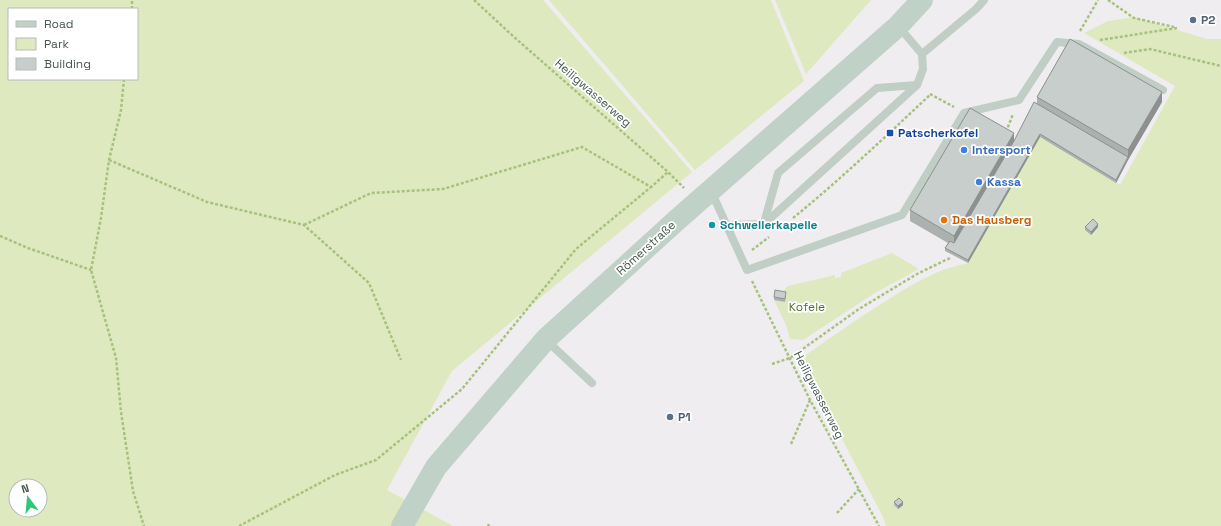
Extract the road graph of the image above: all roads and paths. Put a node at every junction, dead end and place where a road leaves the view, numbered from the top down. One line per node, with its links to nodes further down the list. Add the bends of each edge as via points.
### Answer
1 (474, 0): 18 (path, Heiligwasserweg)
2 (922, 0): 6 (main road, Römerstraße)
3 (984, 0): 8 (lane)
4 (1098, 0): 7 (path, via 1077,36)
5 (1108, 0): 7 (path, via 1134,18 1177,28)
6 (898, 26): 8 (lane); 20 (main road, Römerstraße)
7 (1079, 44): 9 (lane); 14 (lane, via 1057,42)
8 (922, 54): 12 (lane, via 923,69)
9 (1102, 56): 10 (path, via 1150,49); 13 (lane)
10 (1221, 66)
11 (124, 80): 17 (path, via 121,110)
12 (917, 85): 22 (lane); 22 (lane, via 877,88 778,173)
13 (1163, 90)
14 (1019, 100): 15 (lane); 16 (path)
15 (964, 113): 21 (path, via 931,94); 28 (lane, via 902,215)
16 (1004, 138)
17 (109, 160): 23 (path, via 207,202); 27 (path)
18 (668, 172): 19 (path); 20 (path, Heiligwasserweg)
19 (651, 187): 23 (path, via 582,147 443,189 371,193); 39 (path, via 576,249 462,389 376,460 335,475)
20 (705, 196): 24 (lane); 29 (main road, Römerstraße)
21 (814, 200)
22 (764, 224): 24 (lane)
23 (304, 225): 31 (path, via 369,283)
24 (727, 225): 28 (lane)
25 (0, 236): 27 (path)
26 (950, 258): 30 (path, via 917,274 859,309)
27 (91, 270): 38 (path, via 116,358 121,412 134,491)
28 (747, 270): 30 (path, Heiligwasserweg)
29 (546, 339): 33 (lane); 40 (main road, Römerstraße, via 436,467)
30 (790, 358): 32 (path); 34 (path, Heiligwasserweg)
31 (401, 360)
32 (772, 364)
33 (592, 383)
34 (810, 400): 35 (path); 36 (path, Heiligwasserweg)
35 (791, 444)
36 (859, 489): 37 (path); 41 (path, Heiligwasserweg)
37 (837, 513)
38 (144, 526)
39 (239, 526)
40 (402, 526)
41 (879, 526)

